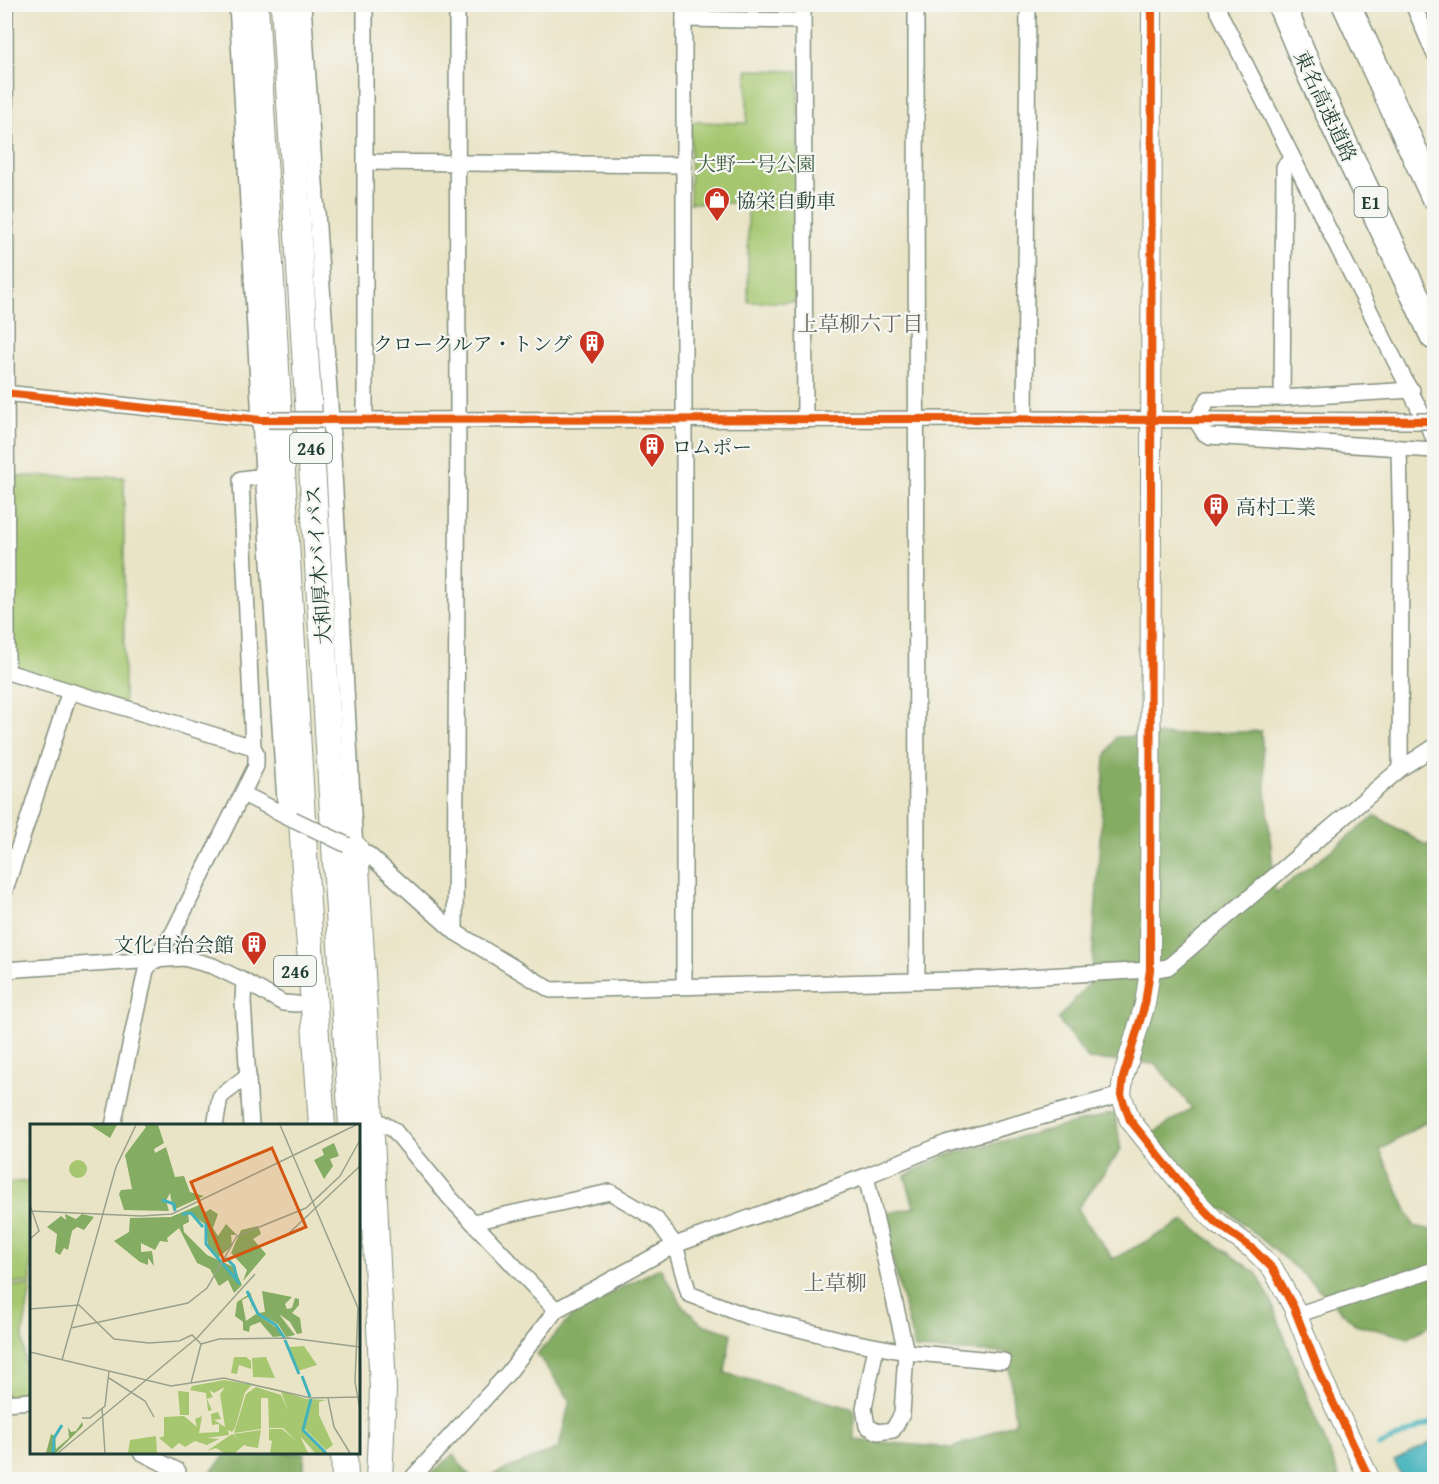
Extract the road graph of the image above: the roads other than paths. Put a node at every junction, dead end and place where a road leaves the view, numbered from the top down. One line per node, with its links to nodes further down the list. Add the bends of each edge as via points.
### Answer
1 (5, 4): 26 (street)
2 (237, 4): 33 (street)
3 (255, 4): 67 (highway, 大和厚木バイパス / 246)
4 (284, 4): 62 (highway, 大和厚木バイパス / 246)
5 (303, 4): 34 (street)
6 (365, 4): 20 (street)
7 (457, 4): 21 (street)
8 (804, 4): 17 (street)
9 (916, 4): 28 (street)
10 (1028, 4): 29 (street)
11 (1152, 4): 36 (street)
12 (1215, 4): 19 (street)
13 (1281, 4): 24 (highway, 東名高速道路 / E1)
14 (1346, 4): 23 (highway)
15 (1413, 4): 18 (street)
16 (684, 12): 17 (street); 22 (street)
17 (803, 21): 35 (street)
18 (1434, 53)
19 (1292, 158): 25 (street); 27 (street, via 1284,167)
20 (365, 162): 21 (street); 30 (street)
21 (458, 163): 22 (street); 31 (street)
22 (684, 165): 32 (street)
23 (1434, 195)
24 (1434, 336)
25 (1412, 390): 27 (street); 39 (street)
26 (5, 393): 33 (street); 43 (street)
27 (1282, 398): 37 (street, via 1208,399)
28 (915, 418): 29 (street); 35 (street); 56 (street)
29 (1024, 418): 36 (street)
30 (365, 419): 31 (street); 34 (street)
31 (458, 419): 32 (street); 52 (street)
32 (684, 419): 35 (street); 58 (street)
33 (265, 420): 34 (street, bridge); 42 (street)
34 (327, 420): 50 (street)
35 (805, 420)
36 (1151, 420): 37 (street); 55 (street)
37 (1196, 420): 38 (street, bridge); 40 (street, via 1209,436)
38 (1434, 421)
39 (1434, 438)
40 (1399, 448): 41 (street); 47 (street)
41 (1434, 450)
42 (264, 476): 45 (street, via 241,479); 49 (street)
43 (6, 671): 44 (street)
44 (70, 691): 45 (street); 51 (street)
45 (253, 747): 48 (street, via 256,766)
46 (1434, 747): 47 (street)
47 (1400, 769): 55 (street, via 1168,967)
48 (243, 794): 49 (street); 53 (street, via 173,933)
49 (290, 817): 50 (street, bridge); 59 (highway, 246)
50 (351, 847): 52 (street, via 369,855); 62 (highway, 246)
51 (4, 893)
52 (455, 932): 58 (street, via 551,990)
53 (154, 959): 54 (street); 57 (street, via 184,958); 63 (street, via 146,970)
54 (4, 970)
55 (1150, 970): 56 (street); 61 (street)
56 (917, 980): 58 (street)
57 (244, 981): 59 (street, via 283,1003); 60 (street)
58 (684, 985)
59 (297, 1004): 66 (highway, 246)
60 (248, 1075): 64 (street, via 220,1097); 65 (street)
61 (1121, 1095): 68 (street, via 946,1143); 74 (street, via 1130,1120 1192,1197 1273,1269)
62 (361, 1121): 69 (street, via 394,1130); 84 (highway, 246, via 383,1389)
63 (113, 1124)
64 (215, 1124)
65 (250, 1124)
66 (306, 1124)
67 (322, 1124)
68 (866, 1176): 70 (street); 76 (street)
69 (473, 1222): 70 (street, via 610,1192 656,1219); 73 (street)
70 (675, 1245): 73 (street); 75 (street, via 688,1294 747,1317)
71 (1434, 1270): 74 (street)
72 (360, 1284): 83 (highway)
73 (556, 1310): 82 (street, via 508,1372)
74 (1296, 1315): 85 (street)
75 (876, 1347): 76 (street); 76 (street, via 864,1408 867,1426 878,1432 893,1430 902,1414)
76 (906, 1353): 77 (street)
77 (1003, 1361)
78 (30, 1401): 79 (street)
79 (4, 1403)
80 (145, 1454): 81 (street)
81 (178, 1471)
82 (413, 1477)
83 (371, 1479)
84 (379, 1479)
85 (1370, 1479)

